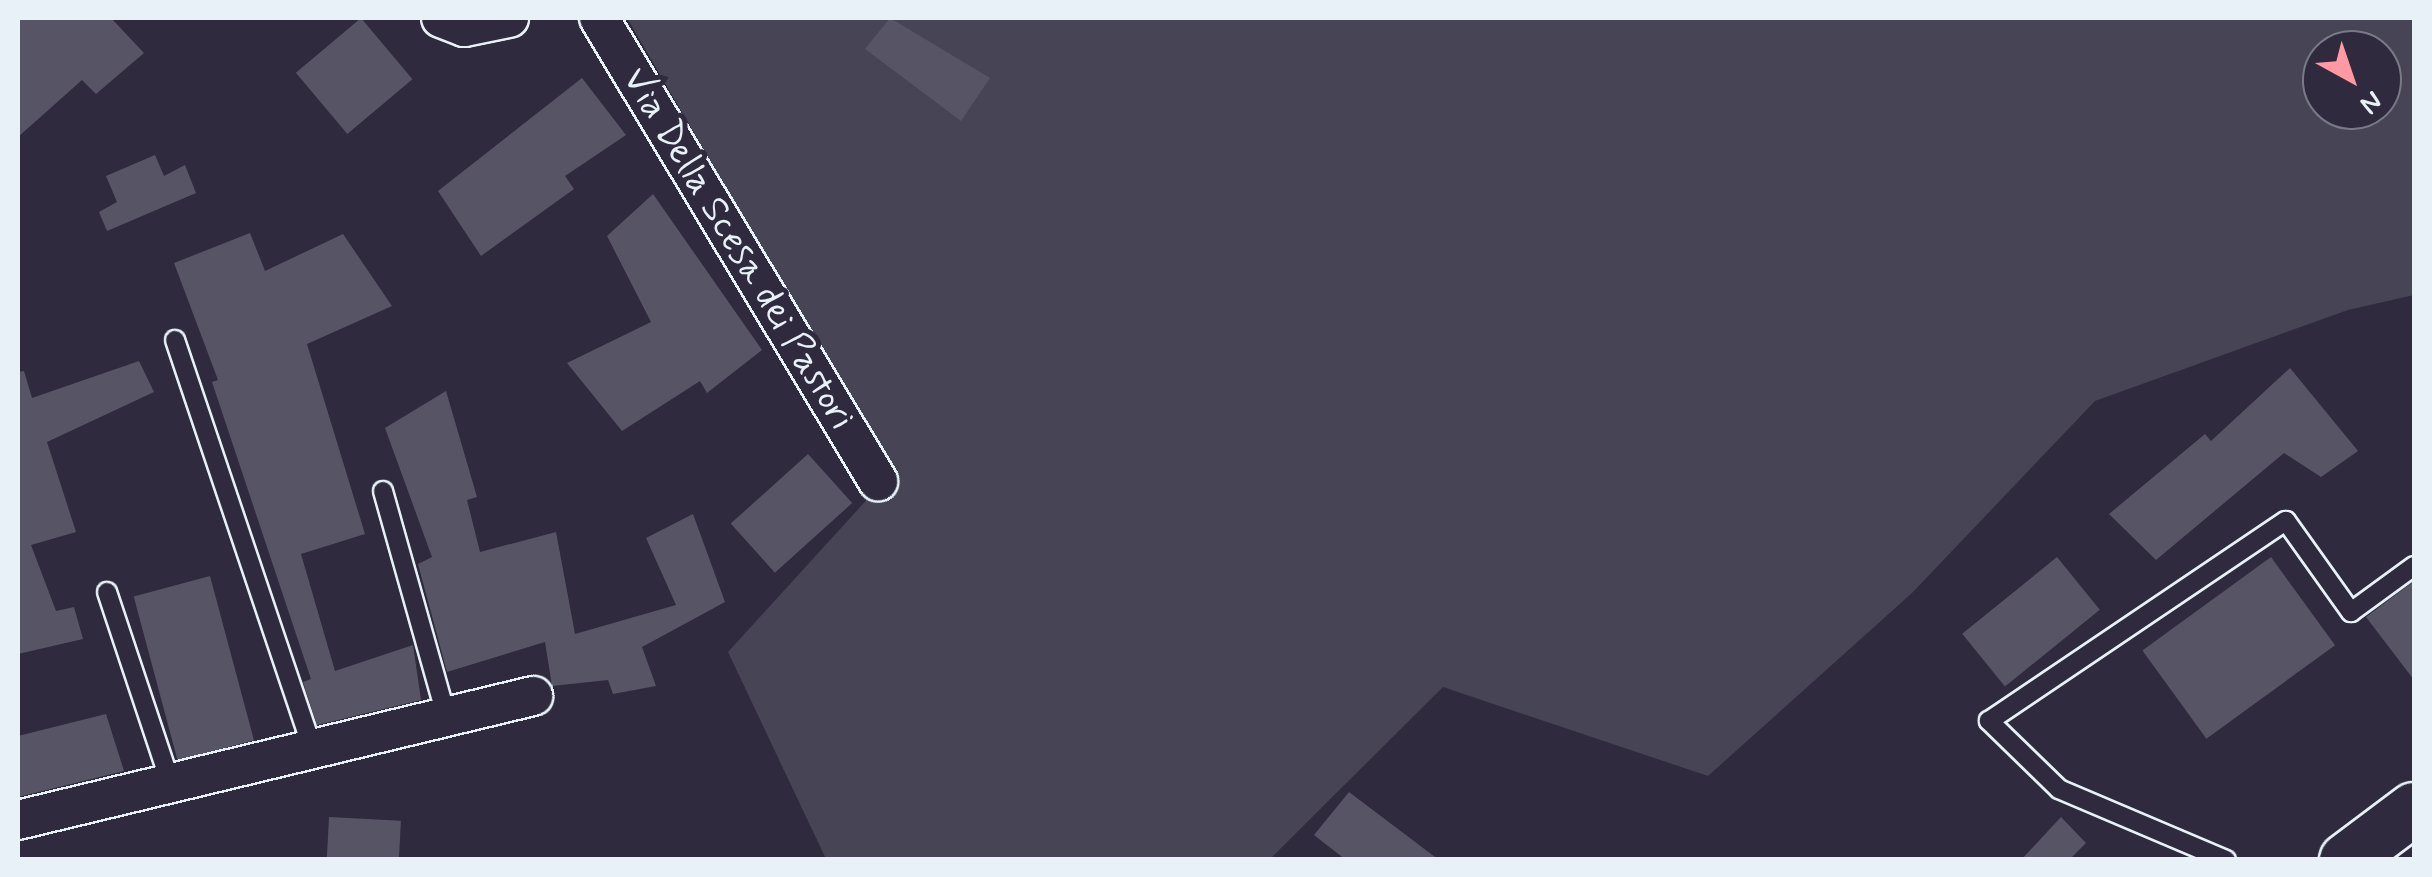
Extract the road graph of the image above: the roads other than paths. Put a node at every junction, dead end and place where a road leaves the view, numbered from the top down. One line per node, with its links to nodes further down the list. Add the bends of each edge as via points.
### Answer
1 (441, 18): 2 (street, via 464,27)
2 (509, 18)
3 (599, 18): 5 (street, Via Della Scesa dei Pastori)
4 (176, 340): 11 (lane)
5 (878, 482)
6 (383, 491): 10 (lane)
7 (2414, 566): 15 (lane, via 2351,612 2286,522 1989,721 2059,789)
8 (107, 592): 12 (lane)
9 (533, 696): 10 (street)
10 (447, 719): 11 (street)
11 (314, 752): 12 (street)
12 (170, 781): 14 (street)
13 (2414, 809): 16 (street)
14 (18, 820)
15 (2226, 860)
16 (2346, 860)

